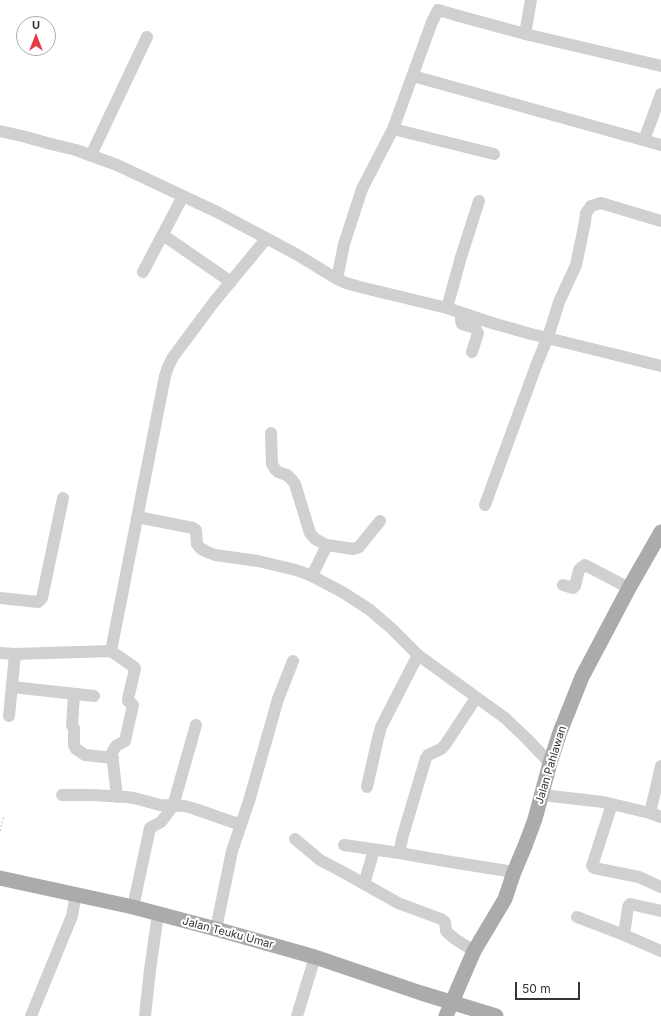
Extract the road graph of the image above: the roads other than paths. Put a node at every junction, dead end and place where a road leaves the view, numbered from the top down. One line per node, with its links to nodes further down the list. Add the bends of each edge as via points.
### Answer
1 (531, 0): 3 (street)
2 (440, 5): 3 (street, via 459,16); 6 (street)
3 (525, 34): 5 (street)
4 (147, 37): 13 (street)
5 (661, 66)
6 (413, 76): 8 (street); 10 (street)
7 (661, 94): 10 (street)
8 (392, 129): 12 (street); 20 (street, via 362,189 344,244)
9 (0, 131): 13 (street)
10 (644, 140): 11 (street)
11 (661, 145)
12 (494, 154)
13 (91, 155): 14 (street)
14 (183, 196): 17 (street); 18 (street)
15 (479, 200): 22 (street)
16 (661, 221): 24 (street, via 601,203 591,206 586,213 576,265 559,302)
17 (163, 235): 19 (street); 21 (street)
18 (266, 239): 20 (street); 21 (street)
19 (143, 272)
20 (337, 279): 22 (street)
21 (231, 282): 30 (street, via 168,367)
22 (447, 308): 23 (street)
23 (461, 313): 24 (street); 25 (street, via 462,324 475,328 478,333)
24 (547, 338): 26 (street); 29 (street)
25 (472, 352)
26 (661, 366)
27 (271, 433): 33 (street, via 272,464 278,472 287,475 295,484 310,533 315,539)
28 (63, 498): 37 (street, via 42,598 38,602)
29 (485, 504)
30 (137, 517): 34 (street, via 193,528 196,530 197,544 200,548 215,555 258,561); 38 (street)
31 (380, 521): 33 (street, via 356,548)
32 (661, 532): 36 (main road, Jalan Pahlawan)
33 (327, 545): 34 (street)
34 (312, 576): 41 (street, via 370,610)
35 (563, 585): 36 (street, via 573,588 576,586 580,570 585,565)
36 (629, 588): 50 (main road, Jalan Pahlawan, via 582,677)
37 (0, 598)
38 (111, 651): 40 (street); 49 (street, via 136,669 128,699 133,705 125,741 114,749)
39 (0, 653): 40 (street)
40 (15, 654): 43 (street)
41 (418, 655): 46 (street); 52 (street, via 381,727)
42 (293, 661): 59 (street, via 278,699)
43 (12, 687): 44 (street); 47 (street)
44 (74, 694): 45 (street); 49 (street, via 72,726 76,749 84,755)
45 (94, 696)
46 (476, 698): 50 (street, via 505,718); 63 (street, via 441,749 426,758)
47 (9, 716)
48 (196, 725): 57 (street)
49 (112, 758): 55 (street)
50 (550, 763): 54 (main road, Jalan Pahlawan)
51 (661, 766): 58 (street)
52 (367, 787)
53 (62, 795): 55 (street)
54 (542, 795): 56 (street); 64 (main road, Jalan Pahlawan)
55 (117, 797): 57 (street, via 134,798 160,806)
56 (612, 804): 58 (street); 67 (street, via 592,866 639,877)
57 (173, 806): 59 (street, via 192,808); 69 (street, via 161,822 150,828)
58 (655, 815)
59 (241, 825): 73 (street, via 232,851)
60 (295, 839): 66 (street, via 320,860)
61 (344, 845): 62 (street)
62 (374, 850): 63 (street); 66 (street)
63 (399, 853): 64 (street)
64 (514, 872): 75 (main road, Jalan Pahlawan, via 504,899)
65 (0, 878): 68 (main road, Jalan Teuku Umar)
66 (364, 884): 75 (street, via 398,903 441,919 445,922 448,933)
67 (661, 887)
68 (76, 894): 69 (main road, Jalan Teuku Umar); 79 (street, via 72,916)
69 (133, 907): 71 (main road, Jalan Teuku Umar)
70 (661, 911): 74 (street, via 630,904)
71 (158, 914): 73 (main road, Jalan Teuku Umar); 80 (street)
72 (577, 917): 74 (street)
73 (216, 929): 77 (main road, Jalan Teuku Umar)
74 (624, 935): 76 (street)
75 (474, 951): 78 (main road, Jalan Pahlawan)
76 (661, 951)
77 (315, 957): 78 (main road, Jalan Teuku Umar); 81 (street)
78 (449, 1009): 82 (main road, Jalan Teuku Umar)
79 (31, 1016)
80 (145, 1016)
81 (297, 1016)
82 (496, 1016)

